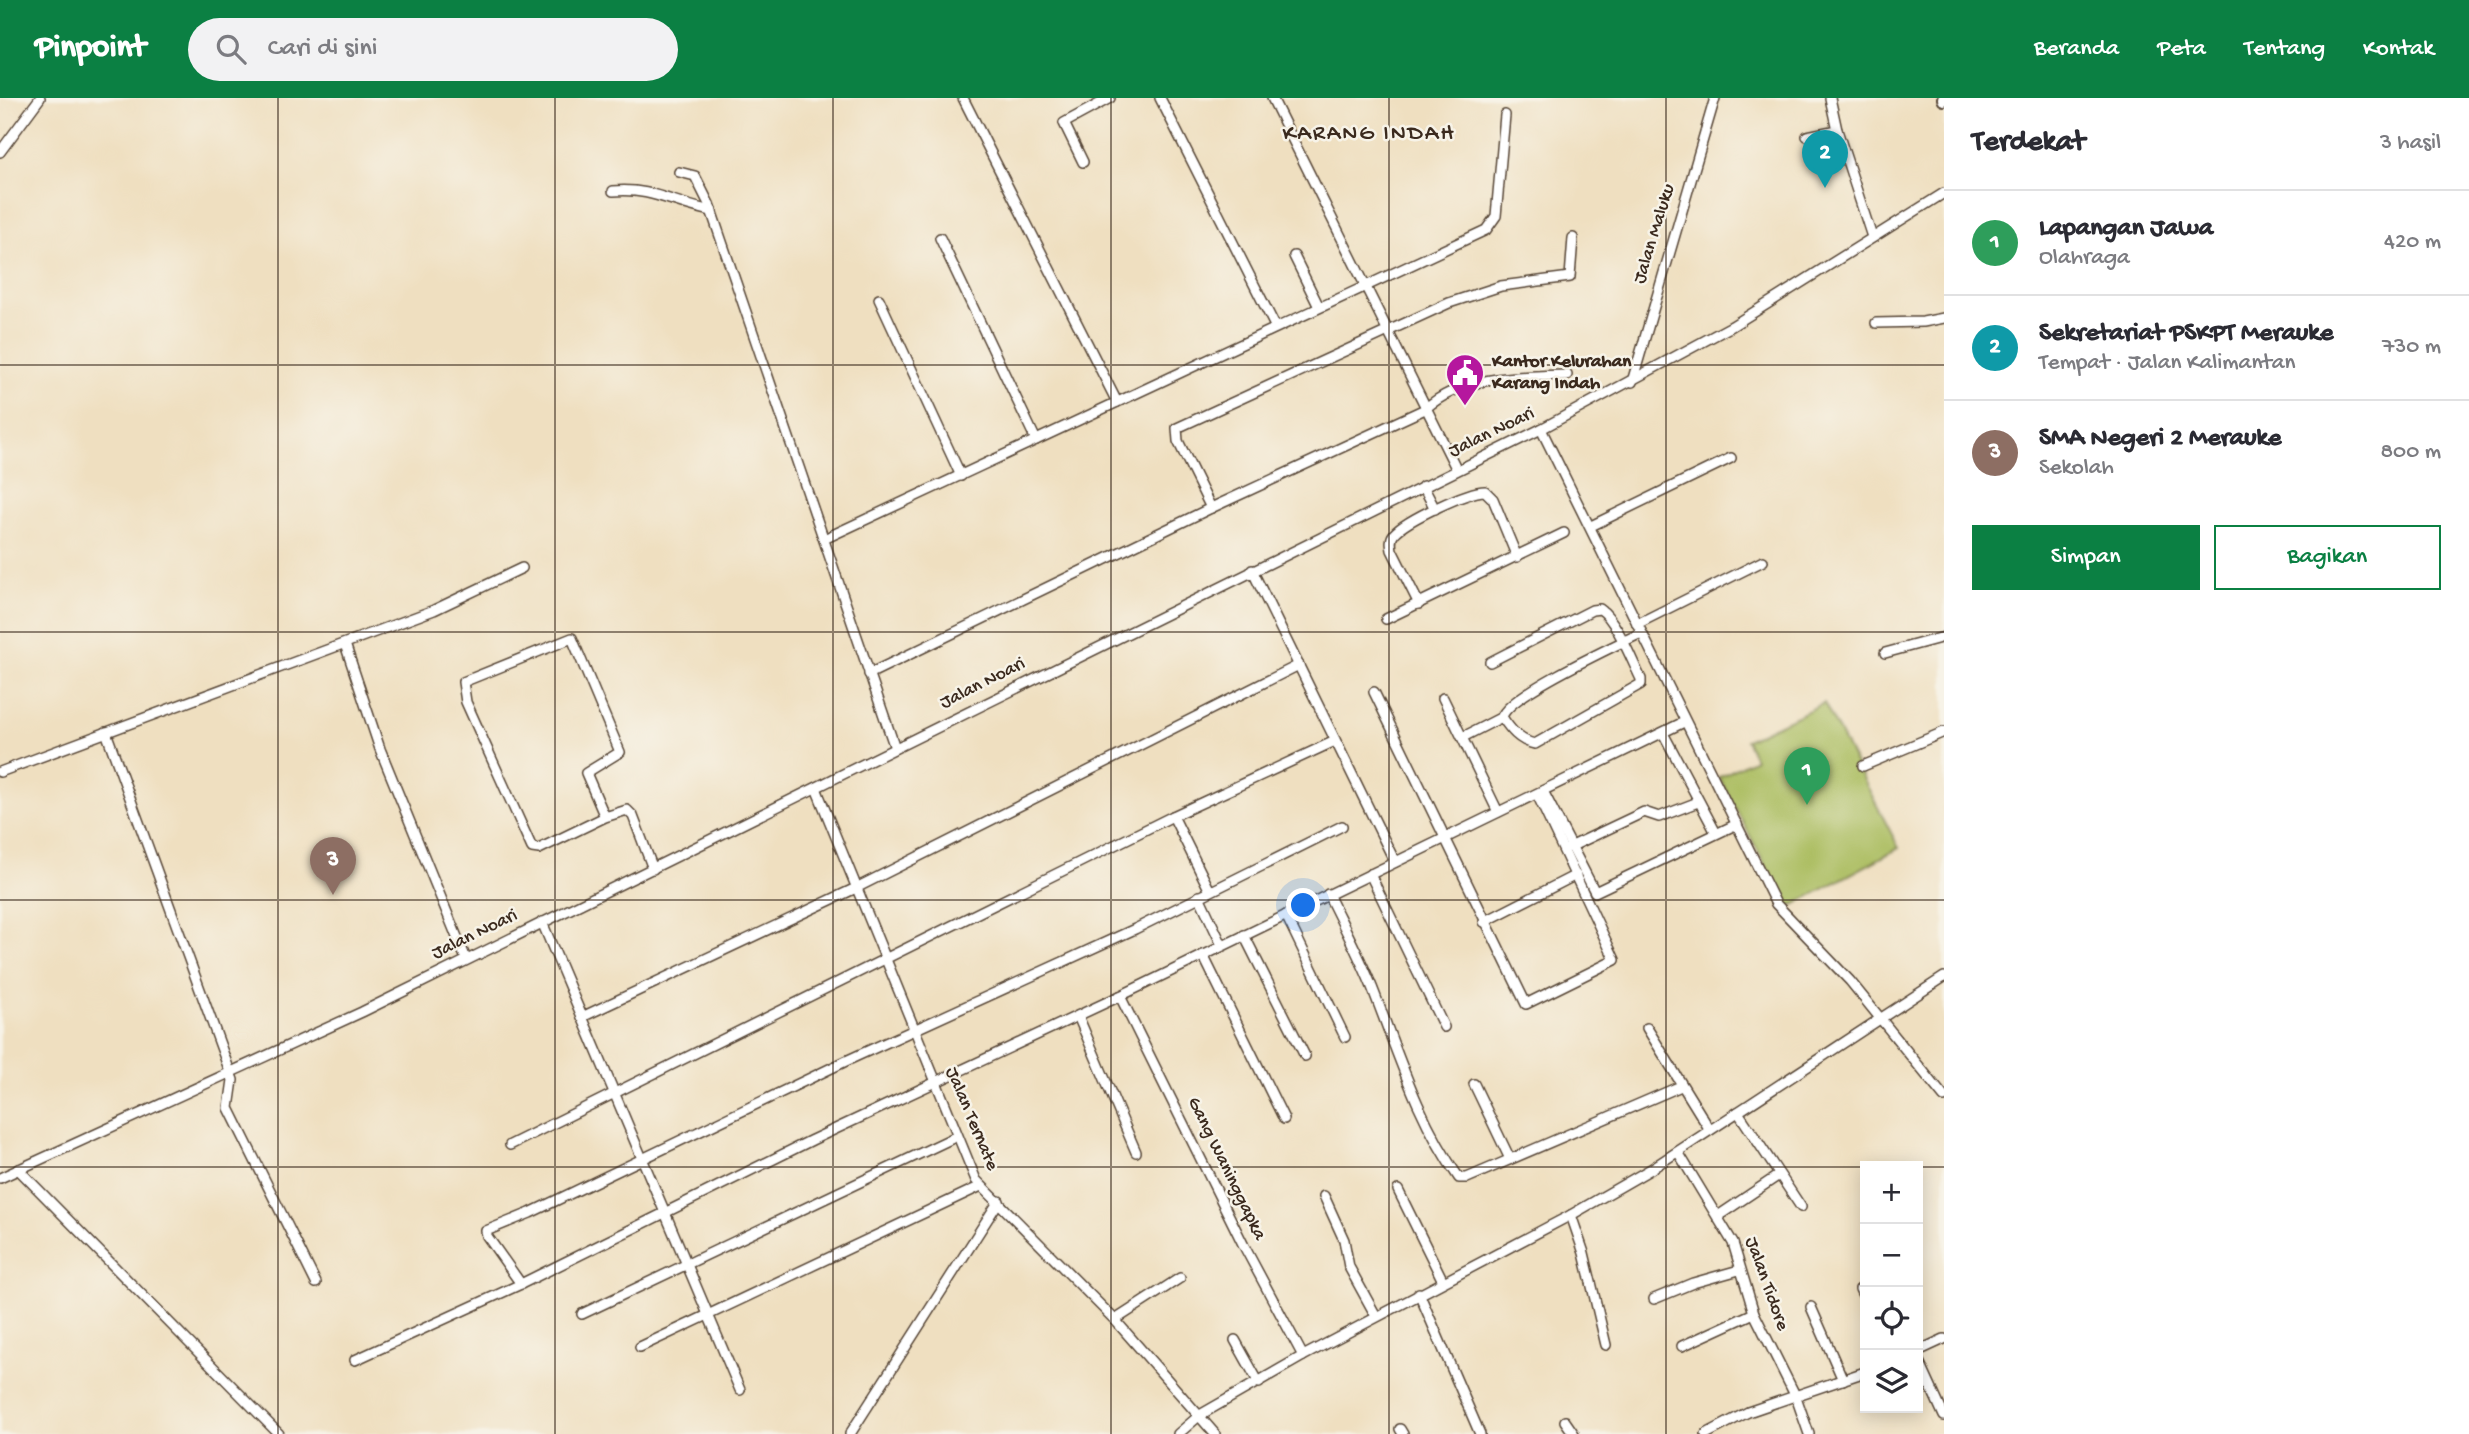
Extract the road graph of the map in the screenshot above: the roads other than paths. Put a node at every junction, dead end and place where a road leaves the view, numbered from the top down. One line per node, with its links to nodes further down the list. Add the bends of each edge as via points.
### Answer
1 (40, 98): 12 (street)
2 (963, 98): 31 (street)
3 (1110, 98): 8 (street)
4 (1160, 98): 27 (street)
5 (1272, 98): 22 (street)
6 (1715, 98): 30 (street, Jalan Maluku)
7 (1830, 98): 10 (street)
8 (1099, 101): 13 (street, via 1064,123)
9 (1505, 116): 22 (street, via 1499,196 1490,228)
10 (1837, 130): 11 (street); 18 (street)
11 (1807, 136)
12 (0, 152)
13 (1083, 162)
14 (679, 172): 17 (street, via 692,173 699,180)
15 (612, 191): 17 (street, via 644,190 674,203)
16 (1944, 193): 18 (street, Jalan Noari)
17 (712, 211): 43 (street)
18 (1872, 237): 30 (street, Jalan Noari, via 1732,326)
19 (940, 238): 34 (street)
20 (1573, 238): 28 (street, via 1570,277 1501,286)
21 (1294, 256): 24 (street)
22 (1365, 288): 24 (street); 28 (street)
23 (879, 299): 37 (street)
24 (1319, 307): 27 (street)
25 (1944, 318): 26 (street)
26 (1876, 323)
27 (1275, 326): 31 (street)
28 (1385, 330): 32 (street); 39 (street, via 1177,428 1178,441)
29 (1567, 375): 32 (street, via 1493,379 1445,395)
30 (1632, 382): 33 (street, Jalan Noari)
31 (1116, 402): 34 (street)
32 (1425, 409): 36 (street); 39 (street)
33 (1541, 429): 36 (street, Jalan Noari); 41 (street)
34 (1036, 440): 37 (street)
35 (1731, 458): 41 (street)
36 (1457, 470): 38 (street, Jalan Noari)
37 (961, 476): 43 (street)
38 (1423, 486): 40 (street); 47 (street, Jalan Noari)
39 (1212, 508): 57 (street)
40 (1435, 509): 44 (street, via 1485,492 1493,499); 48 (street, via 1395,533 1391,541)
41 (1591, 526): 50 (street)
42 (1564, 533): 44 (street)
43 (824, 538): 57 (street)
44 (1517, 557): 48 (street)
45 (1763, 561): 50 (street)
46 (522, 568): 53 (street, via 434,610)
47 (1252, 570): 56 (street); 67 (street, Jalan Noari)
48 (1419, 604): 49 (street)
49 (1386, 619)
50 (1639, 628): 52 (street); 61 (street)
51 (1944, 637): 54 (street)
52 (1622, 642): 55 (street, via 1606,613 1598,609); 60 (street, via 1519,698 1507,706); 60 (street, via 1642,681 1637,688 1535,744 1519,738)
53 (345, 644): 62 (street); 95 (street, via 380,749)
54 (1885, 653)
55 (1490, 662)
56 (1299, 665): 66 (street); 85 (street)
57 (869, 674): 67 (street)
58 (1374, 692): 79 (street)
59 (1443, 698): 65 (street)
60 (1502, 717): 65 (street)
61 (1684, 722): 64 (street); 76 (street)
62 (106, 732): 69 (street); 107 (street)
63 (1944, 732): 68 (street)
64 (1663, 733): 71 (street); 72 (street)
65 (1463, 737): 73 (street)
66 (1335, 741): 74 (street); 81 (street)
67 (895, 748): 70 (street, Jalan Noari)
68 (1863, 766)
69 (0, 772)
70 (816, 788): 82 (street, Jalan Noari); 85 (street, Jalan Ternate)
71 (1540, 792): 73 (street); 80 (street); 84 (street)
72 (1698, 802): 78 (street); 80 (street, via 1659,817 1644,812)
73 (1498, 812): 79 (street)
74 (1173, 816): 86 (street); 96 (street)
75 (605, 817): 75 (street, via 539,849 532,848 466,702 463,682 572,638 619,751 586,773); 82 (street, via 629,811)
76 (1735, 825): 78 (street); 101 (street, via 1782,913 1825,953)
77 (1342, 826): 86 (street)
78 (1718, 832): 80 (street, via 1595,891)
79 (1446, 838): 81 (street); 91 (street)
80 (1570, 846)
81 (1395, 862): 83 (street)
82 (653, 869): 90 (street, Jalan Noari)
83 (1370, 874): 87 (street); 102 (street)
84 (1576, 875): 91 (street); 91 (street, via 1614,957 1612,965 1526,1004)
85 (856, 888): 96 (street, Jalan Ternate); 100 (street)
86 (1210, 891): 88 (street)
87 (1328, 894): 89 (street); 121 (street, via 1371,984 1417,1106 1459,1178)
88 (1199, 896): 93 (street); 104 (street)
89 (1286, 915): 92 (street); 105 (street)
90 (542, 922): 95 (street, Jalan Noari); 100 (street)
91 (1484, 922)
92 (1244, 935): 93 (street); 106 (street)
93 (1222, 945): 94 (street)
94 (1203, 955): 98 (street); 114 (street)
95 (466, 959): 107 (street, Jalan Noari)
96 (887, 960): 104 (street, Jalan Ternate); 111 (street)
97 (1944, 977): 101 (street)
98 (1120, 996): 99 (street); 153 (street, Gang Waninggapka)
99 (1078, 1016): 108 (street); 118 (street)
100 (582, 1017): 111 (street)
101 (1879, 1017): 112 (street); 113 (street)
102 (1444, 1027)
103 (1647, 1028): 110 (street)
104 (915, 1029): 108 (street, Jalan Ternate); 120 (street)
105 (1345, 1037)
106 (1305, 1056)
107 (228, 1072): 122 (street, Jalan Noari); 137 (street, via 234,1086 229,1108)
108 (936, 1083): 116 (street, Jalan Ternate); 130 (street)
109 (1474, 1084): 121 (street)
110 (1681, 1086): 115 (street); 121 (street)
111 (614, 1093): 117 (street); 120 (street)
112 (1944, 1097)
113 (1738, 1112): 115 (street); 123 (street)
114 (1284, 1119)
115 (1710, 1130): 119 (street)
116 (957, 1136): 125 (street, Jalan Ternate); 133 (street)
117 (510, 1145)
118 (1136, 1152)
119 (1678, 1152): 131 (street); 132 (street, Jalan Tidore)
120 (642, 1159): 130 (street); 138 (street, via 486,1231)
121 (1510, 1159)
122 (18, 1169): 124 (street, Jalan Noari); 164 (street)
123 (1779, 1175): 129 (street); 132 (street)
124 (0, 1178)
125 (981, 1186): 128 (street, Jalan Ternate); 144 (street)
126 (1398, 1190): 136 (street)
127 (1324, 1196): 145 (street, via 1344,1240 1349,1268)
128 (999, 1201): 146 (street, Jalan Ternate); 165 (street)
129 (1801, 1207)
130 (664, 1212): 133 (street); 138 (street)
131 (1571, 1215): 136 (street); 149 (street)
132 (1718, 1216): 134 (street, Jalan Tidore, via 1733,1243)
133 (686, 1262): 143 (street); 144 (street)
134 (1739, 1270): 140 (street); 142 (street, Jalan Tidore)
135 (1180, 1278): 146 (street)
136 (1443, 1281): 139 (street)
137 (316, 1283)
138 (521, 1284): 154 (street)
139 (1419, 1293): 145 (street); 168 (street)
140 (1654, 1299)
141 (1811, 1307): 157 (street)
142 (1754, 1313): 150 (street); 160 (street, Jalan Tidore)
143 (582, 1314)
144 (709, 1315): 151 (street); 159 (street)
145 (1376, 1316): 153 (street)
146 (1115, 1320): 161 (street, Jalan Ternate)
147 (1944, 1339): 152 (street)
148 (1235, 1340): 158 (street)
149 (1606, 1345)
150 (1682, 1346)
151 (640, 1347)
152 (1920, 1350)
153 (1303, 1356): 158 (street)
154 (355, 1360)
155 (1923, 1370): 162 (street)
156 (1860, 1374): 157 (street)
157 (1843, 1380): 160 (street)
158 (1259, 1383): 161 (street)
159 (740, 1390)
160 (1796, 1397): 170 (street, via 1740,1416); 171 (street, Jalan Tidore)
161 (1200, 1415): 166 (street); 167 (street, Jalan Ternate)
162 (1944, 1416)
163 (1565, 1421): 169 (street)
164 (279, 1434)
165 (849, 1434)
166 (1178, 1434)
167 (1215, 1434)
168 (1480, 1434)
169 (1574, 1434)
170 (1706, 1434)
171 (1809, 1434)

